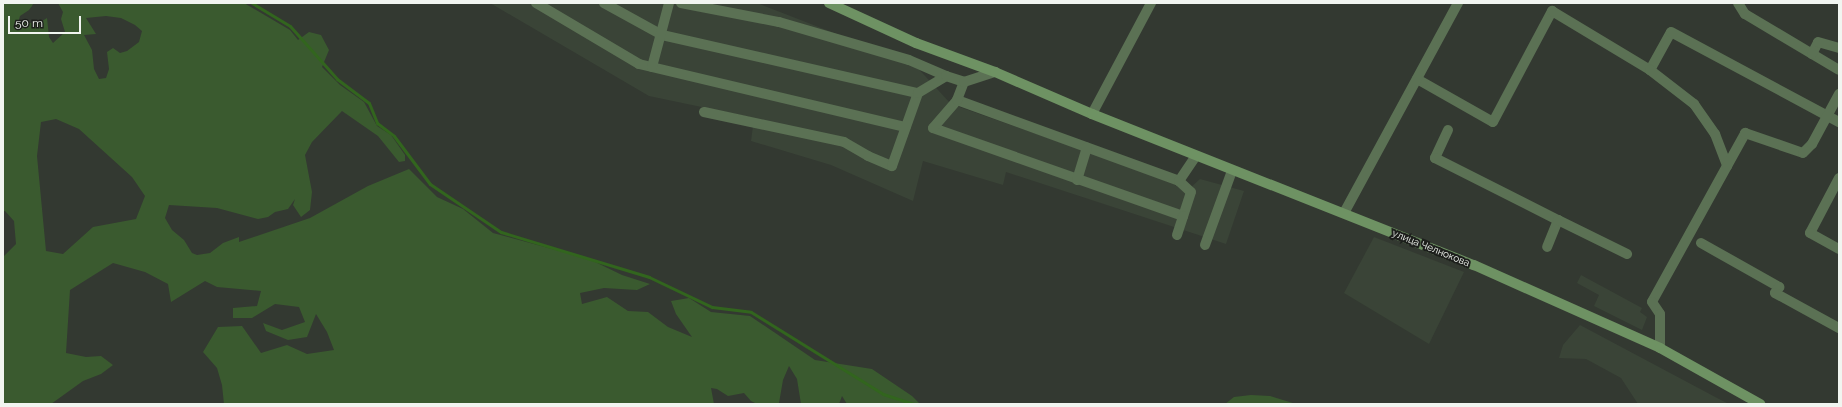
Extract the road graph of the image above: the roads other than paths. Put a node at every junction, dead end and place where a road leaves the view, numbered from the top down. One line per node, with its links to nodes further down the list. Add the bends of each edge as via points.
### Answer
1 (536, 3): 12 (street, via 639,64)
2 (604, 3): 9 (street)
3 (669, 3): 9 (street)
4 (681, 3): 16 (street, via 779,22 909,60)
5 (829, 3): 15 (main road, улица Челнокова, via 916,43)
6 (1151, 3): 23 (street)
7 (1738, 3): 11 (street, via 1745,14)
8 (1457, 4): 17 (street)
9 (662, 34): 12 (street); 19 (street)
10 (1839, 48): 11 (street, via 1818,42)
11 (1812, 54): 14 (street)
12 (652, 67): 26 (street)
13 (1650, 70): 17 (street, via 1552,11 1493,122); 24 (street, via 1671,32); 30 (street, via 1694,104 1715,134)
14 (1839, 70)
15 (995, 72): 18 (street); 23 (main road, улица Челнокова)
16 (946, 76): 18 (street); 19 (street)
17 (1417, 80): 35 (street)
18 (964, 82): 21 (street)
19 (918, 93): 26 (street)
20 (1839, 94): 24 (street)
21 (957, 100): 28 (street); 33 (street, via 933,128)
22 (704, 112): 26 (street, via 844,142 892,166)
23 (1092, 114): 29 (main road, улица Челнокова)
24 (1828, 116): 25 (street); 30 (street, via 1812,144 1803,153 1745,133)
25 (1839, 122)
26 (906, 127)
27 (1448, 130): 37 (street, via 1435,158)
28 (1087, 147): 33 (street); 34 (street)
29 (1196, 156): 31 (main road, улица Челнокова); 34 (street)
30 (1727, 166): 45 (street, via 1652,302 1660,314)
31 (1232, 171): 35 (main road, улица Челнокова); 40 (street)
32 (1839, 178): 42 (street, via 1810,233)
33 (1077, 180): 36 (street)
34 (1179, 181): 36 (street, via 1191,192)
35 (1344, 213): 45 (main road, улица Челнокова, via 1474,265)
36 (1183, 216): 38 (street)
37 (1558, 220): 41 (street); 43 (street)
38 (1177, 235)
39 (1701, 243): 44 (street, via 1778,287 1775,293)
40 (1205, 246)
41 (1547, 247)
42 (1839, 249)
43 (1627, 254)
44 (1839, 328)
45 (1660, 348): 46 (main road, улица Челнокова)
46 (1760, 404)

